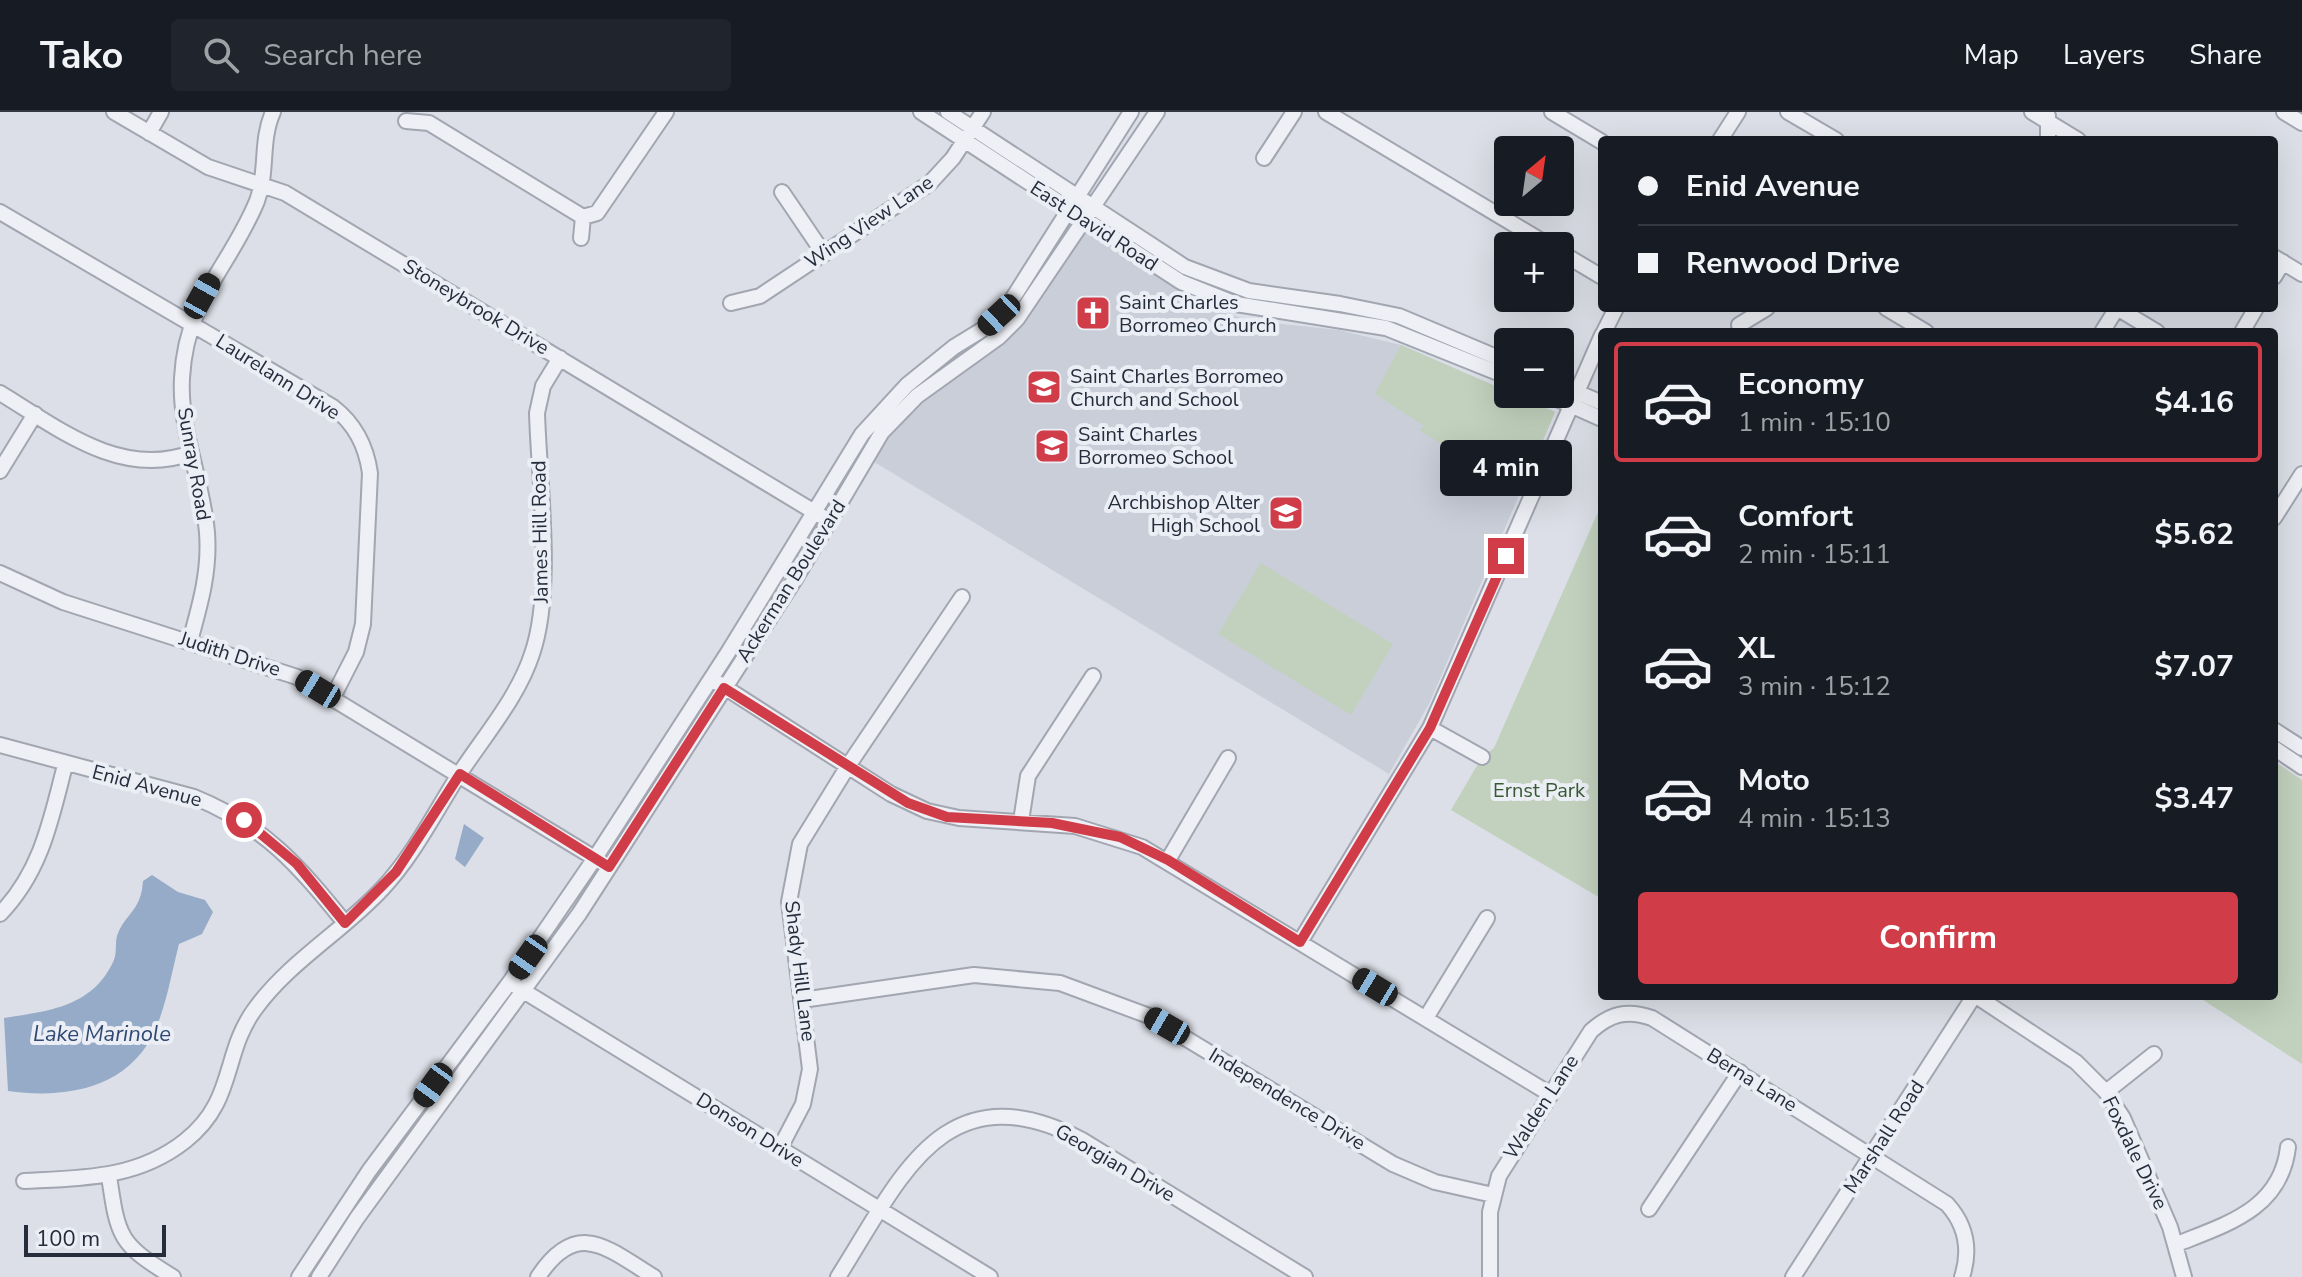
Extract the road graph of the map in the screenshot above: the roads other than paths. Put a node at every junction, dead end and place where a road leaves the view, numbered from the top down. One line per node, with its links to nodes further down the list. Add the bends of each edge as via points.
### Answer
1 (114, 112): 20 (street, Stoneybrook Drive)
2 (161, 112): 20 (street)
3 (273, 112): 27 (street, Sunray Road)
4 (666, 112): 33 (street, via 597,213)
5 (921, 112): 21 (street, East David Road)
6 (948, 112): 21 (street, East David Road)
7 (983, 112): 21 (street, Wing View Lane)
8 (1131, 112): 29 (street, Ackerman Boulevard)
9 (1157, 112): 30 (street, Ackerman Boulevard)
10 (1294, 112): 26 (street)
11 (1326, 112): 35 (street)
12 (1552, 112): 25 (street)
13 (1738, 112): 22 (street)
14 (1788, 112): 23 (street)
15 (2032, 112): 17 (street)
16 (2284, 112): 19 (street)
17 (2048, 117): 24 (street)
18 (406, 121): 33 (street, via 429,123)
19 (2302, 123)
20 (149, 133): 27 (street, Stoneybrook Drive, via 208,167)
21 (968, 135): 29 (street, East David Road); 31 (street, East David Road); 37 (street, Wing View Lane, via 930,183)
22 (1723, 136)
23 (1829, 136)
24 (2073, 136)
25 (1598, 140)
26 (1264, 158)
27 (261, 184): 47 (street, Sunray Road, via 249,218 202,296); 52 (street, Stoneybrook Drive, via 285,193)
28 (782, 192): 37 (street)
29 (1077, 196): 30 (street, East David Road); 31 (street, Ackerman Boulevard)
30 (1093, 207): 34 (street, Ackerman Boulevard); 51 (street, East David Road, via 1216,281 1399,316)
31 (1070, 211): 34 (street, East David Road); 63 (street, Ackerman Boulevard, via 999,315 882,409)
32 (0, 212): 47 (street, Laurelann Drive)
33 (583, 217): 36 (street)
34 (1084, 220): 53 (street, East David Road, via 1210,295 1265,310 1386,328); 65 (street, Ackerman Boulevard, via 1008,330 917,396 882,432)
35 (1527, 232)
36 (581, 238)
37 (824, 254): 42 (street, Wing View Lane, via 760,296)
38 (1574, 260): 41 (street)
39 (2278, 260): 40 (street)
40 (2302, 274)
41 (1598, 275)
42 (731, 303)
43 (1760, 312): 46 (street)
44 (1891, 312): 48 (street)
45 (2124, 312): 49 (street)
46 (1739, 325)
47 (191, 326): 60 (street, Sunray Road, via 182,378); 72 (street, Laurelann Drive, via 333,407 353,426 365,449 370,486 363,624 356,652)
48 (1909, 328)
49 (2150, 328)
50 (1598, 345): 55 (street)
51 (1494, 356)
52 (560, 358): 63 (street, Stoneybrook Drive); 83 (street, James Hill Road, via 543,386 537,413 543,589 538,632 514,693)
53 (1494, 371)
54 (0, 393): 58 (street)
55 (1574, 399): 56 (street); 59 (street)
56 (1598, 402)
57 (1570, 408): 73 (street)
58 (35, 414): 60 (street, via 109,455 148,460); 61 (street)
59 (1598, 416)
60 (191, 453): 68 (street, Sunray Road, via 207,555)
61 (0, 471)
62 (2302, 474): 64 (street)
63 (815, 512): 65 (street, Stoneybrook Drive); 70 (street, Ackerman Boulevard)
64 (2278, 512)
65 (829, 520): 71 (street, Ackerman Boulevard)
66 (0, 573): 68 (street, Judith Drive, via 63,602)
67 (962, 597): 81 (street, Shady Hill Lane)
68 (190, 641): 72 (street, Judith Drive, via 272,667)
69 (1093, 676): 84 (street, via 1028,776)
70 (711, 679): 71 (street); 85 (street, Ackerman Boulevard)
71 (724, 688): 81 (street); 87 (street, Ackerman Boulevard)
72 (333, 697): 83 (street, Judith Drive)
73 (1430, 728): 78 (street); 91 (street)
74 (2278, 733): 76 (street)
75 (0, 745): 80 (street, Enid Avenue)
76 (2302, 748)
77 (2278, 751): 82 (street)
78 (1482, 757)
79 (1228, 758): 86 (street)
80 (65, 765): 88 (street, via 38,860); 90 (street, Enid Avenue, via 194,797 244,820 297,864)
81 (848, 766): 84 (street, via 927,811); 94 (street, Shady Hill Lane, via 800,844 790,883 790,926)
82 (2302, 767)
83 (460, 774): 85 (street, Judith Drive); 90 (street, James Hill Road, via 396,872)
84 (1021, 821): 86 (street, via 1100,831)
85 (595, 858): 87 (street, Judith Drive); 92 (street, Ackerman Boulevard)
86 (1168, 860): 91 (street)
87 (609, 867): 93 (street, Ackerman Boulevard)
88 (0, 914)
89 (1487, 918): 98 (street)
90 (345, 923): 106 (street, James Hill Road, via 285,974 252,1013 221,1098 201,1127 152,1162)
91 (1300, 942): 98 (street)
92 (510, 982): 93 (street, Donson Drive); 113 (street, Ackerman Boulevard, via 369,1171)
93 (524, 991): 104 (street, Donson Drive); 114 (street, Ackerman Boulevard)
94 (802, 1000): 104 (street, Shady Hill Lane, via 810,1051 808,1087); 108 (street, Independence Drive, via 974,975 1036,979 1091,992 1149,1016 1413,1174)
95 (1972, 1000): 105 (street, Marshall Road)
96 (1981, 1000): 101 (street, Foxdale Drive, via 2076,1062)
97 (1629, 1012): 100 (street, Berna Lane, via 1652,1018); 102 (street, Walden Lane, via 1611,1016 1591,1031)
98 (1426, 1018): 102 (street)
99 (2154, 1054): 101 (street)
100 (1740, 1072): 105 (street, Berna Lane); 110 (street)
101 (2106, 1092): 111 (street, Foxdale Drive, via 2123,1118)
102 (1550, 1094): 108 (street, Walden Lane, via 1507,1159)
103 (2288, 1147): 111 (street, via 2279,1180 2264,1202 2238,1220)
104 (780, 1148): 109 (street, Donson Drive)
105 (1872, 1154): 121 (street, Marshall Road); 122 (street, Berna Lane, via 1955,1213 1966,1238)
106 (109, 1176): 107 (street, James Hill Road); 112 (street, via 122,1237 139,1256)
107 (24, 1181)
108 (1493, 1195): 120 (street, Walden Lane)
109 (879, 1209): 117 (street, Georgian Drive); 118 (street, Donson Drive); 119 (street, Georgian Drive, via 915,1157 940,1136 972,1122 1023,1118 1082,1140)
110 (1649, 1209)
111 (2177, 1244): 123 (street, Foxdale Drive)
112 (173, 1277)
113 (299, 1277)
114 (319, 1277)
115 (538, 1277): 116 (street, via 558,1250 585,1242)
116 (654, 1277)
117 (838, 1277)
118 (990, 1277)
119 (1305, 1277)
120 (1490, 1277)
121 (1793, 1277)
122 (1962, 1277)
123 (2184, 1277)

